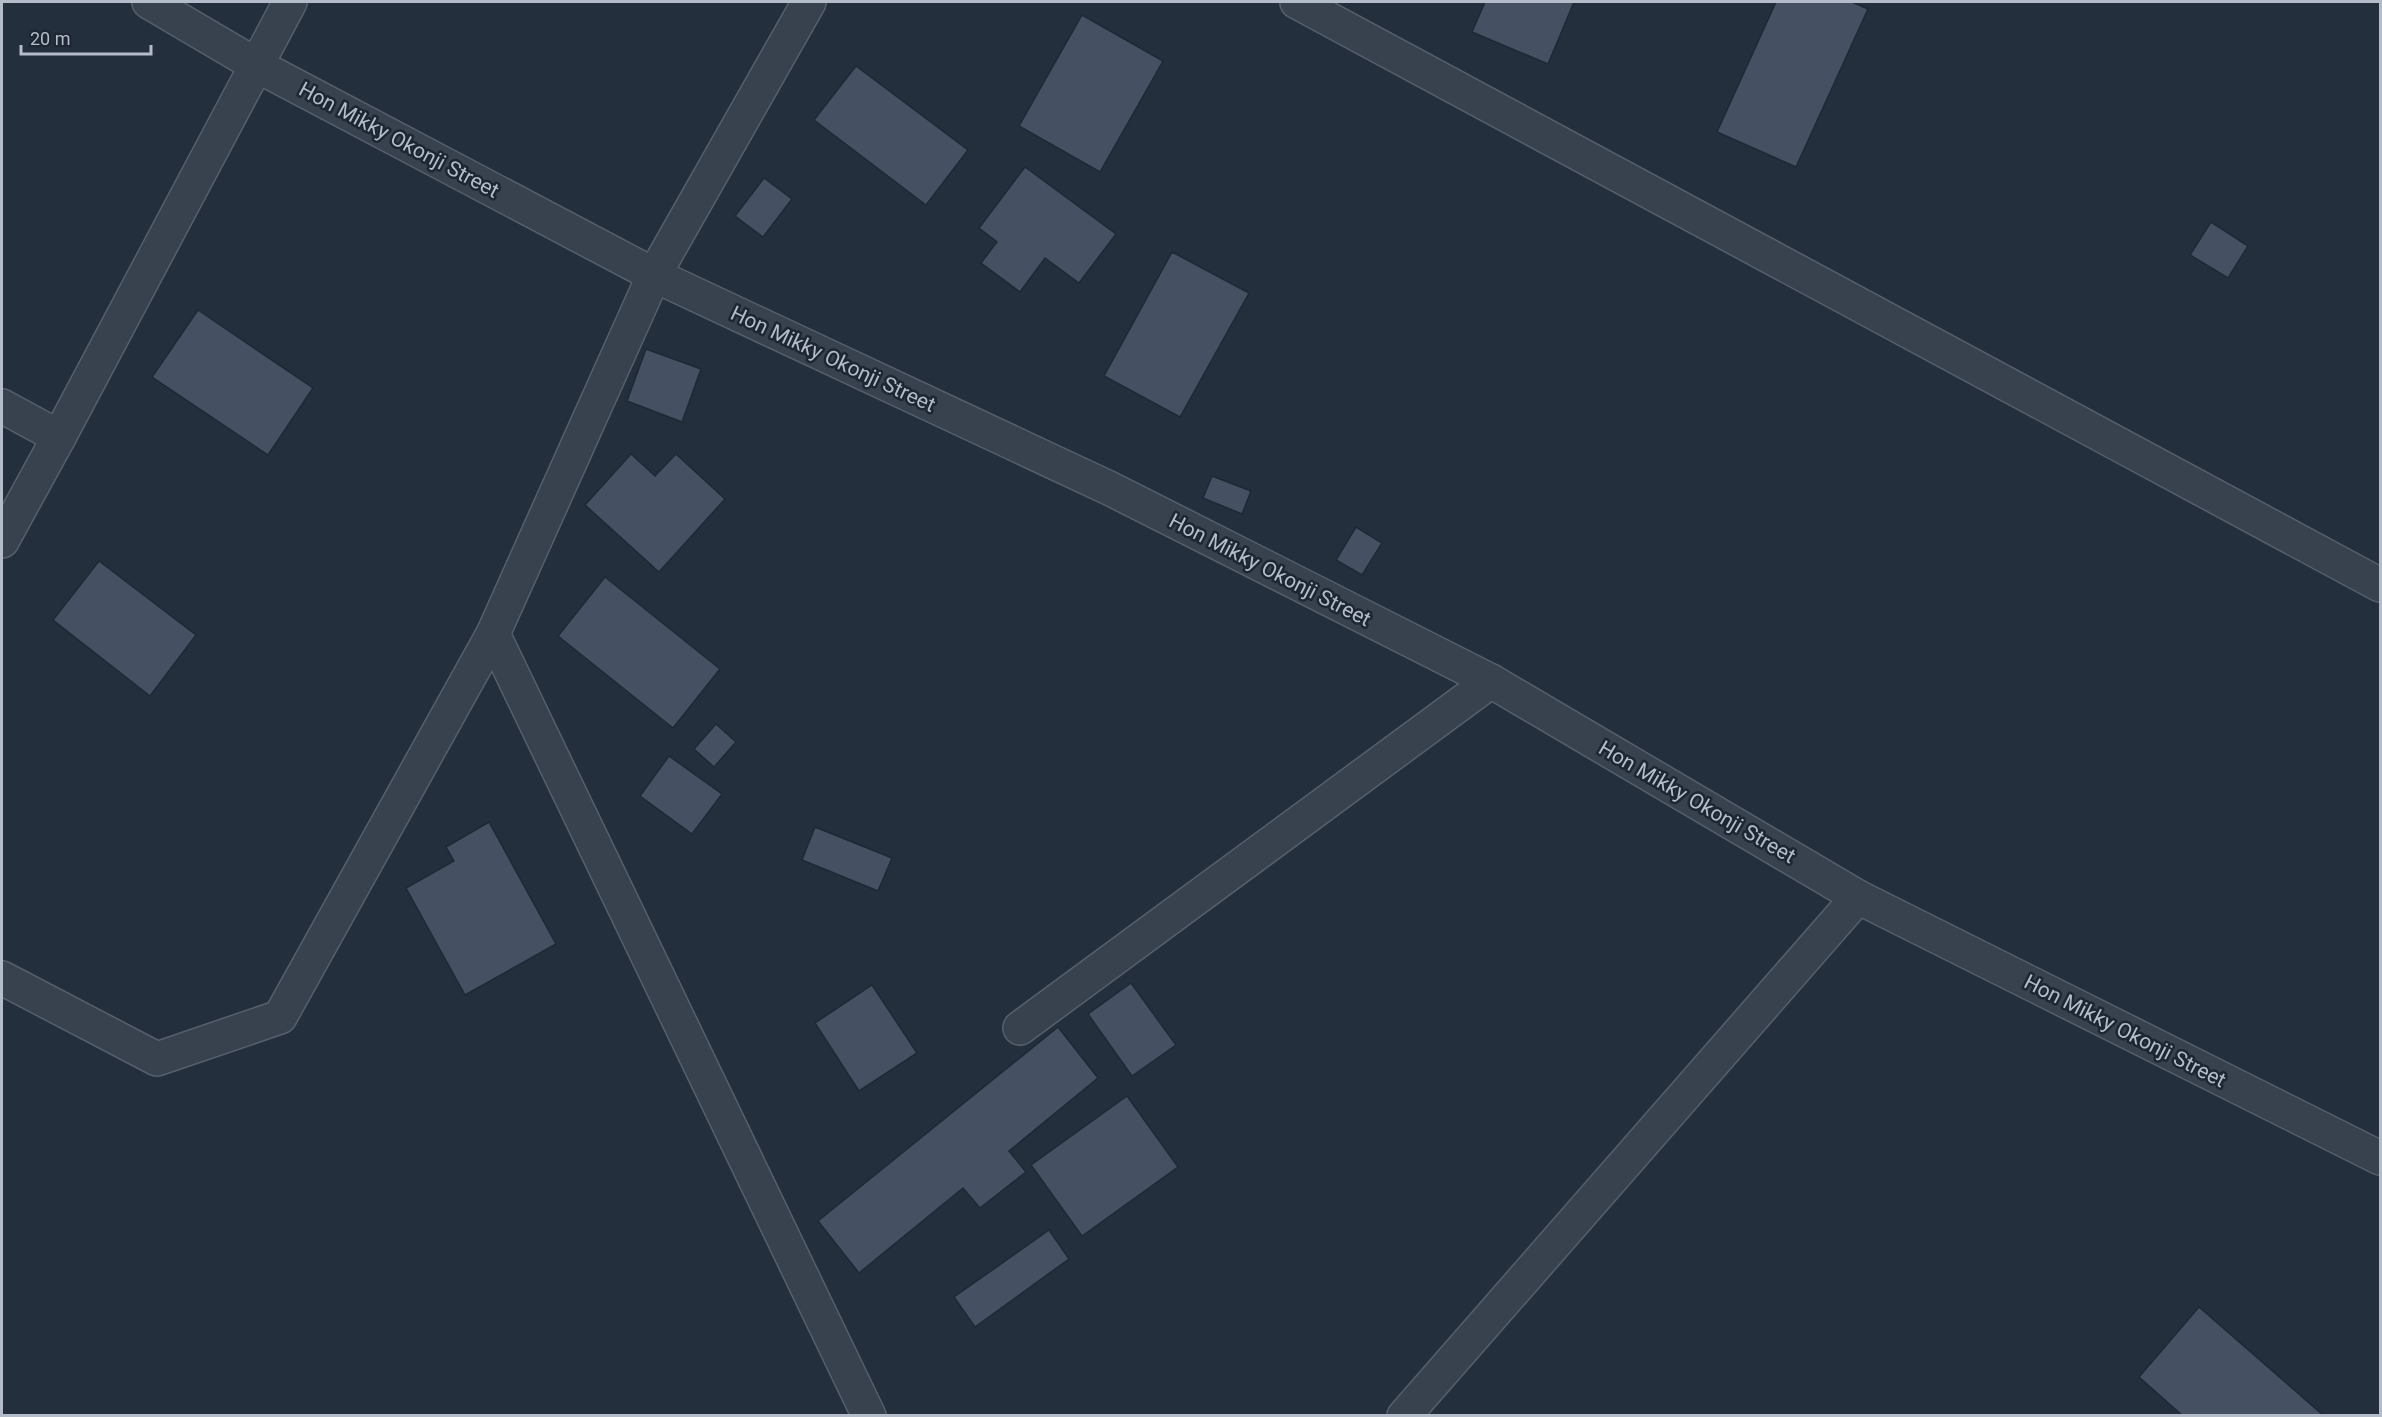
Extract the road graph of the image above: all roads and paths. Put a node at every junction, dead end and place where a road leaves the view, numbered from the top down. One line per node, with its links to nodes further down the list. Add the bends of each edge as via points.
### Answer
1 (149, 2): 5 (street, Hon Mikky Okonji Street)
2 (290, 2): 5 (street)
3 (809, 2): 6 (street)
4 (1297, 2): 10 (street)
5 (256, 65): 6 (street, Hon Mikky Okonji Street); 8 (street)
6 (654, 275): 11 (street); 12 (street, Hon Mikky Okonji Street, via 1101,484)
7 (2, 406): 8 (street)
8 (59, 437): 9 (street)
9 (2, 541)
10 (2380, 585)
11 (493, 634): 14 (street, via 280,1017 157,1059); 17 (street)
12 (1491, 681): 13 (street, Hon Mikky Okonji Street); 15 (street)
13 (1858, 897): 16 (street, Hon Mikky Okonji Street); 18 (street)
14 (2, 978)
15 (1020, 1028)
16 (2380, 1158)
17 (869, 1416)
18 (1404, 1416)

